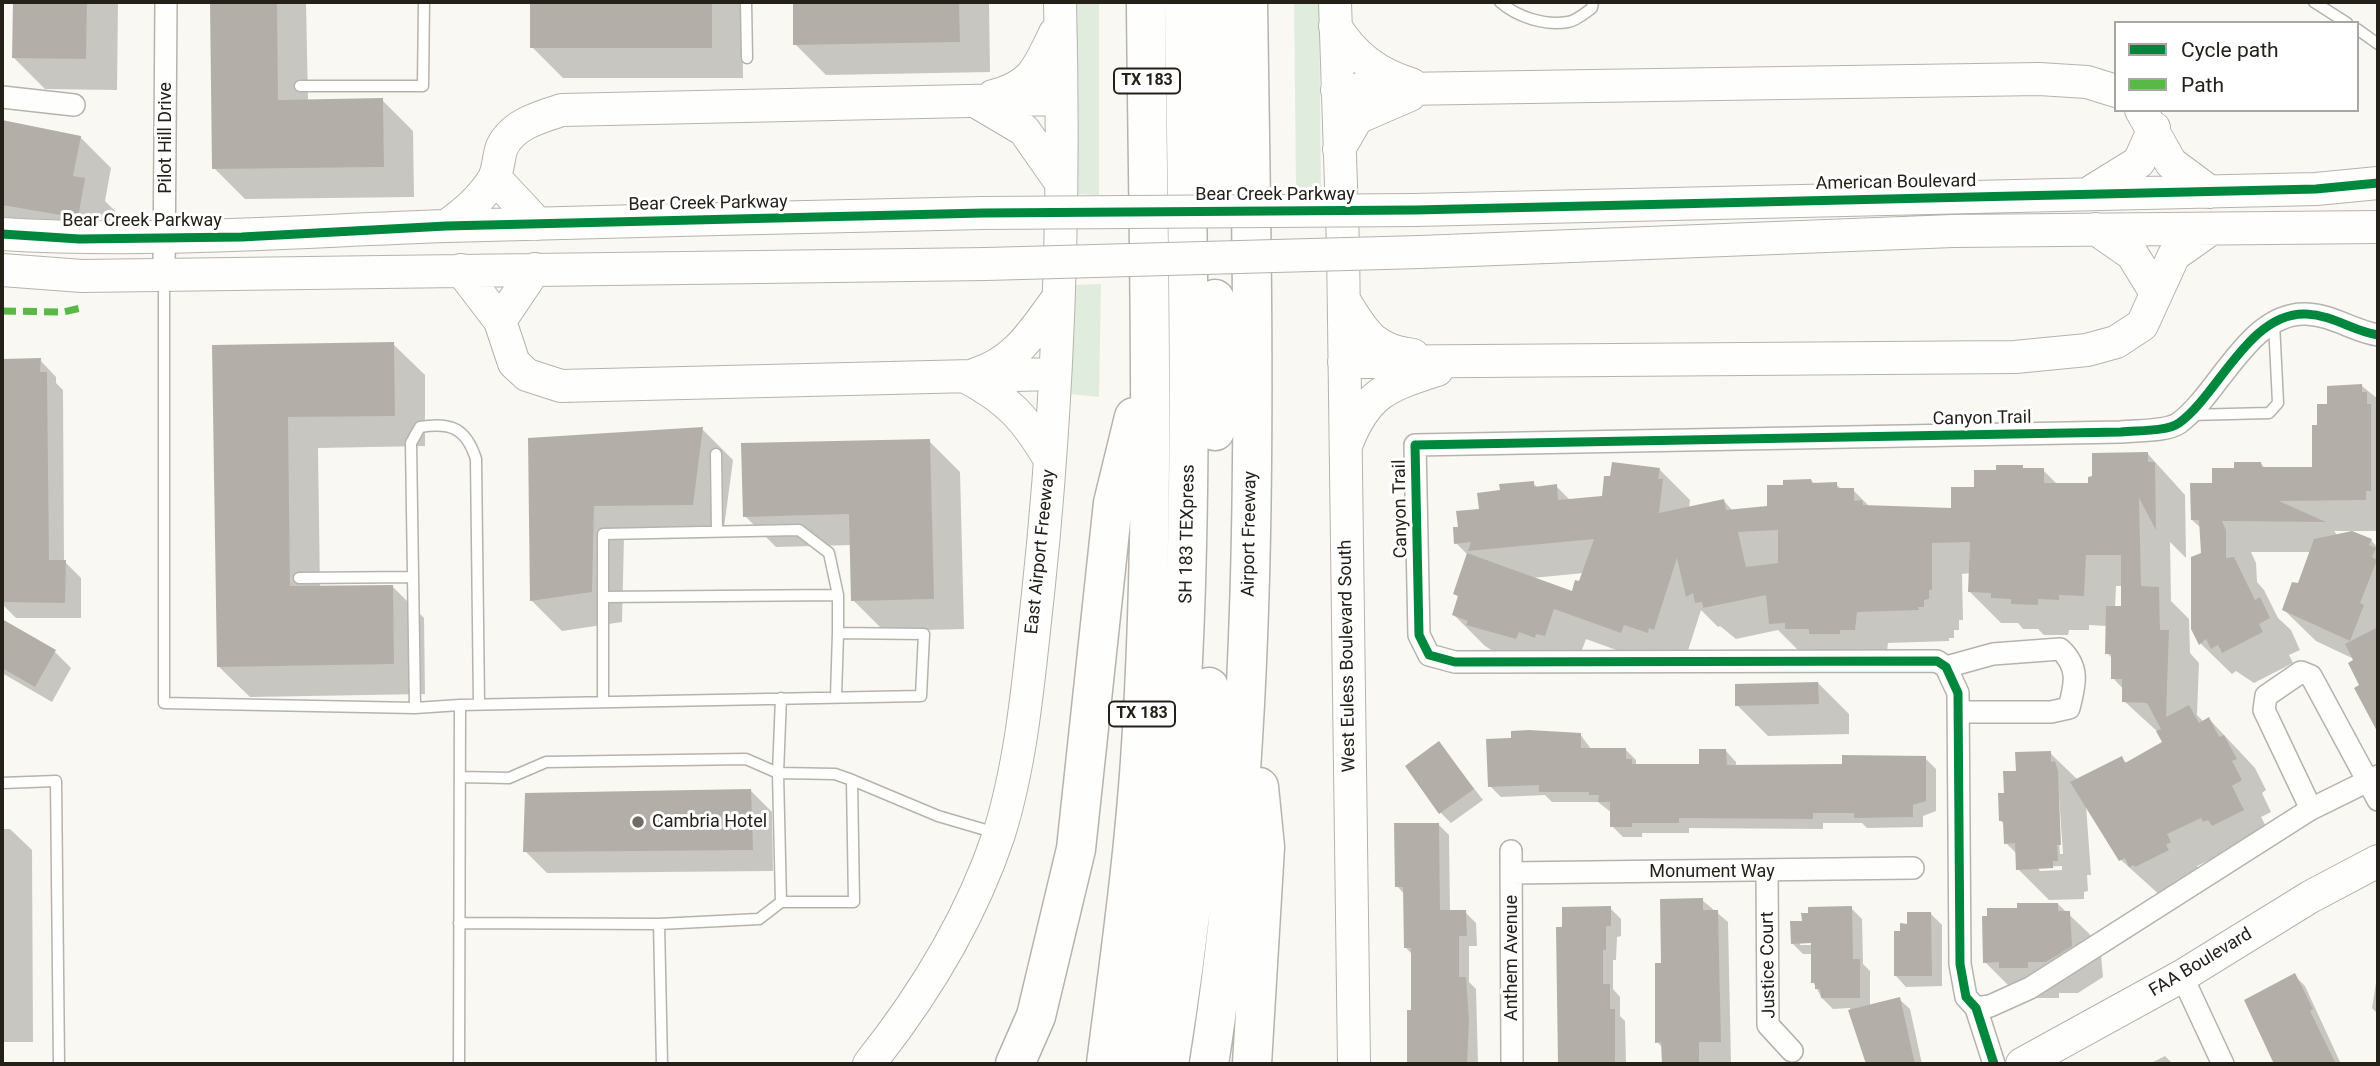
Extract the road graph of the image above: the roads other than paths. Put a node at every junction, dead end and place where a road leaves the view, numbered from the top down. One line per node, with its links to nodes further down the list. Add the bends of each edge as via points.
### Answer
1 (166, 2): 39 (street, Pilot Hill Drive)
2 (424, 2): 17 (lane, via 423,86)
3 (746, 2): 16 (lane)
4 (1146, 2): 50 (highway, TX 183)
5 (1184, 2): 100 (highway, SH 183 TEXpress, via 1185,671 1152,1002)
6 (1211, 2): 101 (highway, SH 183 TEXpress, via 1216,364 1206,767)
7 (1248, 2): 65 (highway, Airport Freeway, via 1252,418)
8 (1500, 2): 9 (lane, via 1543,23 1570,22 1592,8)
9 (1593, 2)
10 (2314, 2): 13 (lane)
11 (1060, 12): 22 (main road, East Airport Freeway); 23 (main road, via 1036,73 1016,90)
12 (1335, 14): 18 (main road, via 1347,45 1365,62 1388,77); 19 (main road)
13 (2344, 21)
14 (2359, 30): 15 (lane)
15 (2378, 44)
16 (747, 58)
17 (300, 86)
18 (1426, 89): 19 (main road); 20 (main road, via 2039,79 2087,82); 26 (main road, via 1357,118)
19 (1337, 90): 26 (main road)
20 (2114, 90)
21 (2, 97): 24 (street)
22 (1059, 99): 23 (main road); 28 (main road, East Airport Freeway)
23 (975, 101): 27 (main road, via 562,110 533,119 513,133 503,147); 28 (main road, via 1024,130)
24 (74, 106)
25 (2148, 119): 30 (main road, via 2171,163); 31 (main road, via 2139,162)
26 (1339, 149): 46 (main road, West Euless Boulevard South)
27 (495, 178): 33 (main road); 34 (main road, via 470,210)
28 (1059, 180): 45 (main road, East Airport Freeway)
29 (2378, 183): 30 (main road, American Boulevard)
30 (2210, 192): 31 (main road, American Boulevard)
31 (2086, 194): 32 (main road, American Boulevard)
32 (1415, 210): 33 (main road, Bear Creek Parkway, bridge, via 983,213)
33 (538, 224): 34 (main road, Bear Creek Parkway)
34 (446, 226): 39 (main road, Bear Creek Parkway)
35 (2378, 227): 37 (main road)
36 (2096, 229): 37 (main road); 40 (main road, bridge, via 986,264); 44 (main road, via 2132,254)
37 (2208, 231): 44 (main road, via 2174,255)
38 (2, 234): 39 (main road, Bear Creek Parkway)
39 (166, 238): 43 (street, Pilot Hill Drive)
40 (535, 269): 42 (main road); 47 (main road)
41 (2, 270): 43 (main road, via 82,276)
42 (461, 270): 43 (main road); 47 (main road)
43 (164, 274): 72 (lane, via 164,703)
44 (2156, 293): 51 (main road, via 2142,325 2116,342 2015,357)
45 (1058, 298): 53 (main road, East Airport Freeway); 54 (main road, via 997,367)
46 (1344, 300): 51 (main road, via 1360,327 1389,352); 52 (main road, West Euless Boulevard South)
47 (500, 321): 54 (main road, via 514,363 527,375 561,386)
48 (2274, 323): 49 (street, Canyon Trail, via 2304,314 2330,316); 55 (street, Canyon Trail, via 2229,364); 55 (lane, via 2278,404 2269,413)
49 (2378, 335)
50 (1149, 361): 91 (highway, via 1112,503 1076,849); 99 (highway, TX 183, via 1148,563 1140,761)
51 (1467, 361): 52 (main road); 56 (main road, via 1401,382 1369,401)
52 (1344, 362): 56 (main road, West Euless Boulevard South)
53 (1054, 374): 54 (main road); 58 (main road, East Airport Freeway)
54 (966, 377): 58 (main road, via 998,394 1027,421)
55 (2188, 415): 66 (street, Canyon Trail, via 2176,425 2121,432 1415,445 1419,635 1429,655 1455,663 1937,661)
56 (1345, 447): 104 (main road, West Euless Boulevard South)
57 (716, 454): 59 (lane)
58 (1050, 460): 80 (main road, East Airport Freeway, via 1029,672 1013,779)
59 (717, 530): 62 (lane, via 799,530 829,553); 63 (lane, via 603,534)
60 (413, 577): 61 (lane); 70 (lane, via 411,443 420,427 439,424 458,429 471,442 476,459); 72 (lane)
61 (299, 578)
62 (838, 595): 63 (lane); 64 (lane)
63 (603, 597): 69 (lane)
64 (838, 633): 67 (lane); 67 (lane, via 924,634 921,696)
65 (1248, 661): 102 (highway, Airport Freeway, via 1232,908); 103 (highway, via 1265,847)
66 (1946, 667): 73 (street, via 1958,693); 73 (street, via 1993,654 2060,649 2069,657 2076,679 2069,708)
67 (836, 697): 68 (lane)
68 (781, 698): 69 (lane); 74 (lane)
69 (603, 702): 70 (lane)
70 (479, 704): 71 (lane)
71 (460, 705): 72 (lane); 75 (lane)
72 (415, 708)
73 (1958, 712): 90 (street, via 1960,964 1966,997)
74 (778, 773): 75 (lane, via 746,759 545,762 509,778); 76 (lane, via 835,774); 86 (lane)
75 (460, 777): 87 (lane)
76 (852, 780): 80 (lane, via 939,816); 86 (lane, via 854,902)
77 (2, 783): 93 (lane, via 56,781)
78 (2375, 786): 79 (street); 79 (street, via 2311,676 2301,673 2266,696 2264,710)
79 (2311, 809): 90 (street, via 2029,988)
80 (999, 834): 96 (main road, East Airport Freeway, via 935,972)
81 (1511, 851): 85 (street, Anthem Avenue)
82 (2378, 861): 89 (main road, FAA Boulevard)
83 (1913, 868): 84 (street, Monument Way)
84 (1767, 871): 85 (street, Monument Way); 92 (street, Justice Court, via 1768,1025)
85 (1511, 873): 105 (street, Anthem Avenue)
86 (781, 902): 88 (lane, via 759,919)
87 (459, 923): 88 (lane); 94 (lane)
88 (659, 924): 95 (lane)
89 (2182, 976): 107 (main road, FAA Boulevard); 108 (street)
90 (1976, 1008): 106 (street)
91 (1036, 1016): 97 (highway, via 1006,1037); 98 (highway)
92 (1792, 1051)
93 (59, 1064)
94 (459, 1064)
95 (662, 1064)
96 (869, 1064)
97 (989, 1064)
98 (1015, 1064)
99 (1106, 1064)
100 (1141, 1064)
101 (1169, 1064)
102 (1209, 1064)
103 (1252, 1064)
104 (1354, 1064)
105 (1513, 1064)
106 (1994, 1064)
107 (2022, 1064)
108 (2224, 1064)

